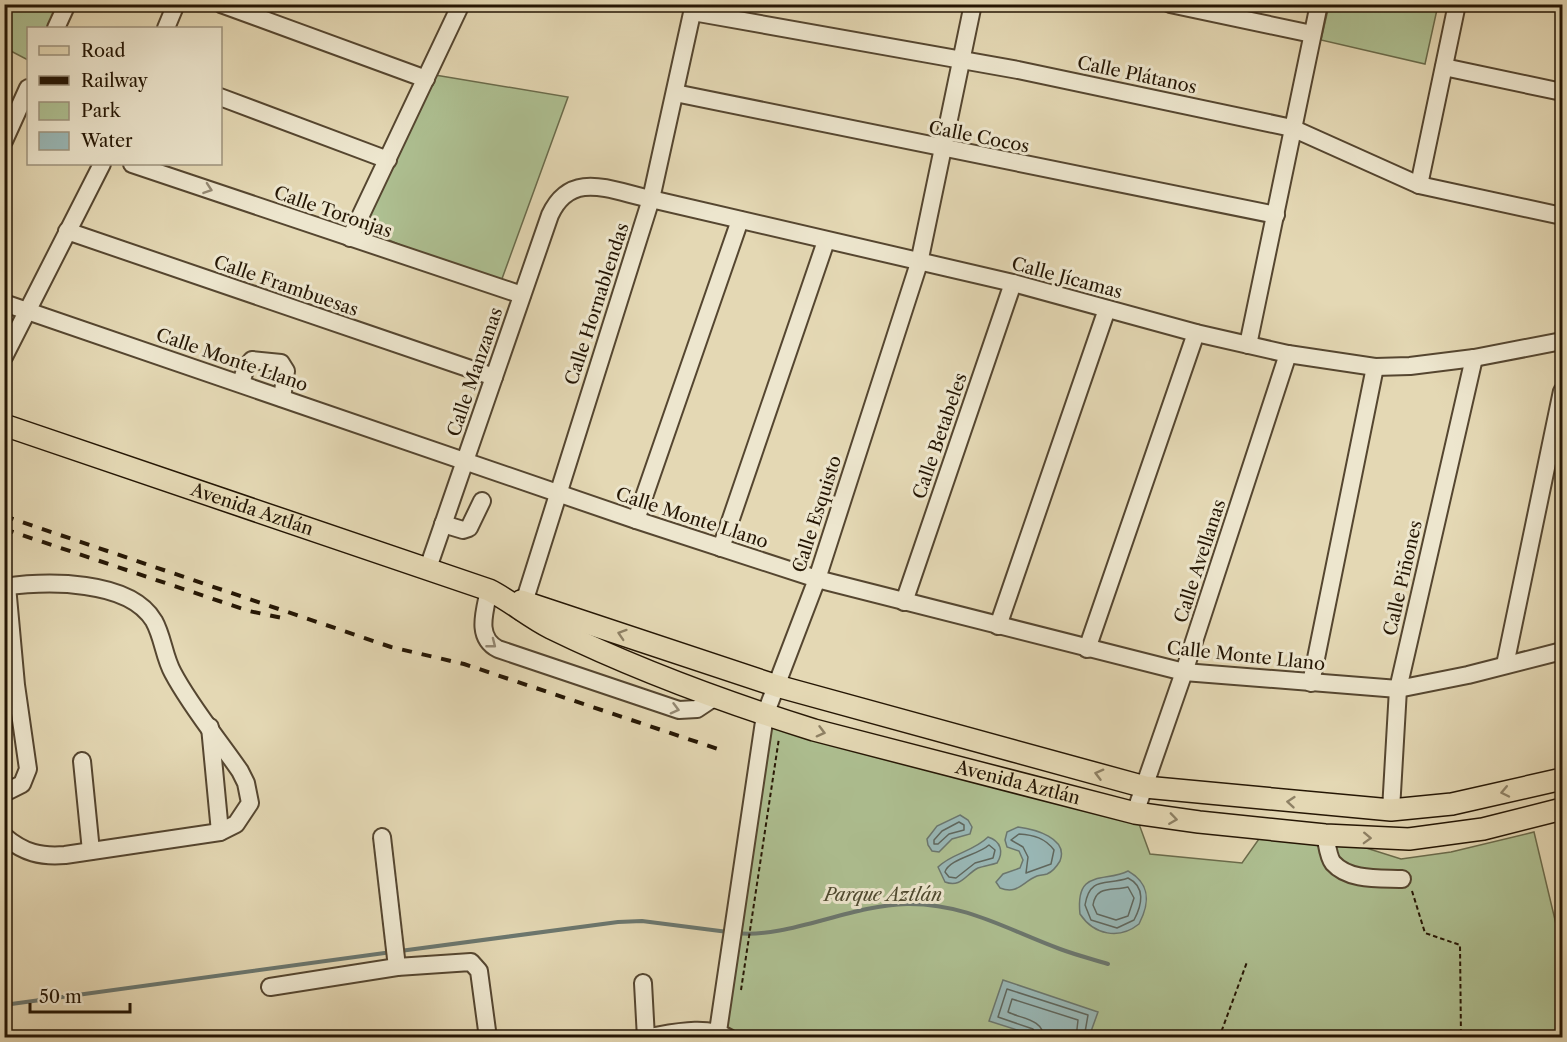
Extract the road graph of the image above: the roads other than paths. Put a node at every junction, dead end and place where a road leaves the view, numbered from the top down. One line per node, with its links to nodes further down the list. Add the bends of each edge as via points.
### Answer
1 (67, 4): 10 (street)
2 (176, 4): 11 (street)
3 (220, 4): 15 (street)
4 (461, 4): 15 (street)
5 (973, 4): 13 (street, Calle Esquisto)
6 (1170, 4): 12 (street)
7 (1319, 4): 12 (street)
8 (1457, 4): 14 (street)
9 (693, 8): 13 (street, Calle Plátanos); 18 (street, Calle Hornablendas)
10 (58, 25)
11 (166, 27)
12 (1312, 34): 20 (street)
13 (961, 60): 20 (street, Calle Plátanos); 22 (street, Calle Esquisto)
14 (1444, 67): 17 (street); 26 (street)
15 (426, 79): 23 (street)
16 (27, 90): 21 (street)
17 (1563, 92)
18 (675, 93): 22 (street, Calle Cocos); 28 (street, Calle Hornablendas)
19 (222, 98): 23 (street)
20 (1292, 128): 26 (street, Calle Plátanos); 29 (street)
21 (4, 141)
22 (943, 150): 29 (street, Calle Cocos); 35 (street, Calle Esquisto)
23 (388, 160): 33 (street)
24 (101, 165): 32 (street)
25 (135, 165): 33 (street, Calle Toronjas, one-way to 33)
26 (1419, 185): 30 (street, Calle Plátanos)
27 (566, 192): 28 (street, Calle Jícamas, via 592,187); 37 (street, Calle Manzanas, via 550,215)
28 (651, 199): 31 (street, Calle Jícamas); 54 (street, Calle Hornablendas)
29 (1276, 215): 43 (street)
30 (1563, 216)
31 (740, 220): 34 (street, Calle Jícamas); 56 (street)
32 (67, 231): 40 (street); 48 (street, Calle Frambuesas)
33 (350, 238): 37 (street, Calle Toronjas)
34 (826, 241): 35 (street, Calle Jícamas); 58 (street)
35 (919, 263): 36 (street, Calle Jícamas); 60 (street, Calle Esquisto)
36 (1013, 284): 39 (street, Calle Jícamas); 63 (street, Calle Betabeles)
37 (522, 295): 48 (street, Calle Manzanas)
38 (4, 303): 40 (street, Calle Monte Llano)
39 (1107, 309): 41 (street, Calle Jícamas); 65 (street)
40 (26, 312): 45 (street); 49 (street, Calle Monte Llano)
41 (1196, 333): 43 (street, Calle Jícamas); 66 (street)
42 (1563, 341): 46 (street, Calle Jícamas)
43 (1248, 345): 44 (street, Calle Jícamas)
44 (1288, 354): 47 (street, Calle Jícamas); 70 (street, Calle Avellanas)
45 (4, 357)
46 (1474, 358): 47 (street, Calle Jícamas); 72 (street, Calle Piñones)
47 (1375, 367): 71 (street)
48 (494, 377): 53 (street, Calle Manzanas)
49 (241, 382): 51 (street, Calle Monte Llano); 51 (street, via 252,360 281,363 286,371)
50 (1563, 391): 69 (street)
51 (282, 398): 53 (street, Calle Monte Llano)
52 (4, 425): 59 (main road, Avenida Aztlán)
53 (464, 460): 54 (street, Calle Monte Llano); 57 (street, Calle Manzanas)
54 (558, 493): 56 (street, Calle Monte Llano); 64 (street, Calle Hornablendas)
55 (482, 501): 57 (street, via 469,528)
56 (636, 520): 58 (street, Calle Monte Llano)
57 (443, 524): 59 (street, Calle Manzanas)
58 (721, 548): 60 (street, Calle Monte Llano)
59 (428, 568): 62 (main road, Avenida Aztlán)
60 (817, 579): 63 (street, Calle Monte Llano); 74 (street, Calle Esquisto)
61 (6, 587): 75 (street, via 62,582 105,590 139,607 153,620 172,671); 79 (street, via 28,770 22,784)
62 (495, 593): 64 (main road, Avenida Aztlán); 73 (street, one-way to 73, via 483,633 489,644 498,649 679,710 692,711)
63 (904, 602): 65 (street, Calle Monte Llano)
64 (523, 607): 68 (main road, Avenida Aztlán); 74 (main road, Avenida Aztlán, one-way to 64)
65 (998, 626): 66 (street, Calle Monte Llano)
66 (1087, 649): 70 (street, Calle Monte Llano)
67 (1563, 651): 69 (street, Calle Monte Llano)
68 (608, 655): 73 (main road, Avenida Aztlán); 74 (main road, via 666,661)
69 (1505, 665): 72 (street, Calle Monte Llano)
70 (1184, 672): 71 (street, Calle Monte Llano); 78 (street, Calle Avellanas)
71 (1311, 683): 72 (street, Calle Monte Llano)
72 (1398, 689): 81 (street, Calle Piñones)
73 (715, 697): 74 (main road, Avenida Aztlán)
74 (774, 705): 78 (main road, Avenida Aztlán, one-way to 74); 82 (main road, Avenida Aztlán, one-way to 82); 92 (street, Calle Esquisto)
75 (210, 726): 83 (street); 83 (street, via 240,771 250,803 236,824)
76 (82, 761): 87 (street)
77 (1563, 779): 81 (main road, Avenida Aztlán, one-way to 81, via 1452,804)
78 (1145, 787): 81 (main road, Avenida Aztlán, one-way to 78); 82 (street, Calle Avellanas)
79 (4, 793)
80 (1563, 809): 84 (main road, Avenida Aztlán, one-way to 80, via 1409,839 1453,834)
81 (1391, 810)
82 (1135, 813): 84 (main road, Avenida Aztlán, one-way to 84)
83 (220, 831): 87 (street)
84 (1324, 835): 88 (street, via 1332,862 1345,872 1365,878)
85 (4, 836): 87 (street, via 23,850 47,857)
86 (382, 837): 89 (street)
87 (91, 851)
88 (1402, 879)
89 (396, 957): 91 (street); 94 (street, via 475,964)
90 (643, 983): 93 (street)
91 (270, 987)
92 (721, 1035): 93 (street)
93 (645, 1037)
94 (488, 1038)

